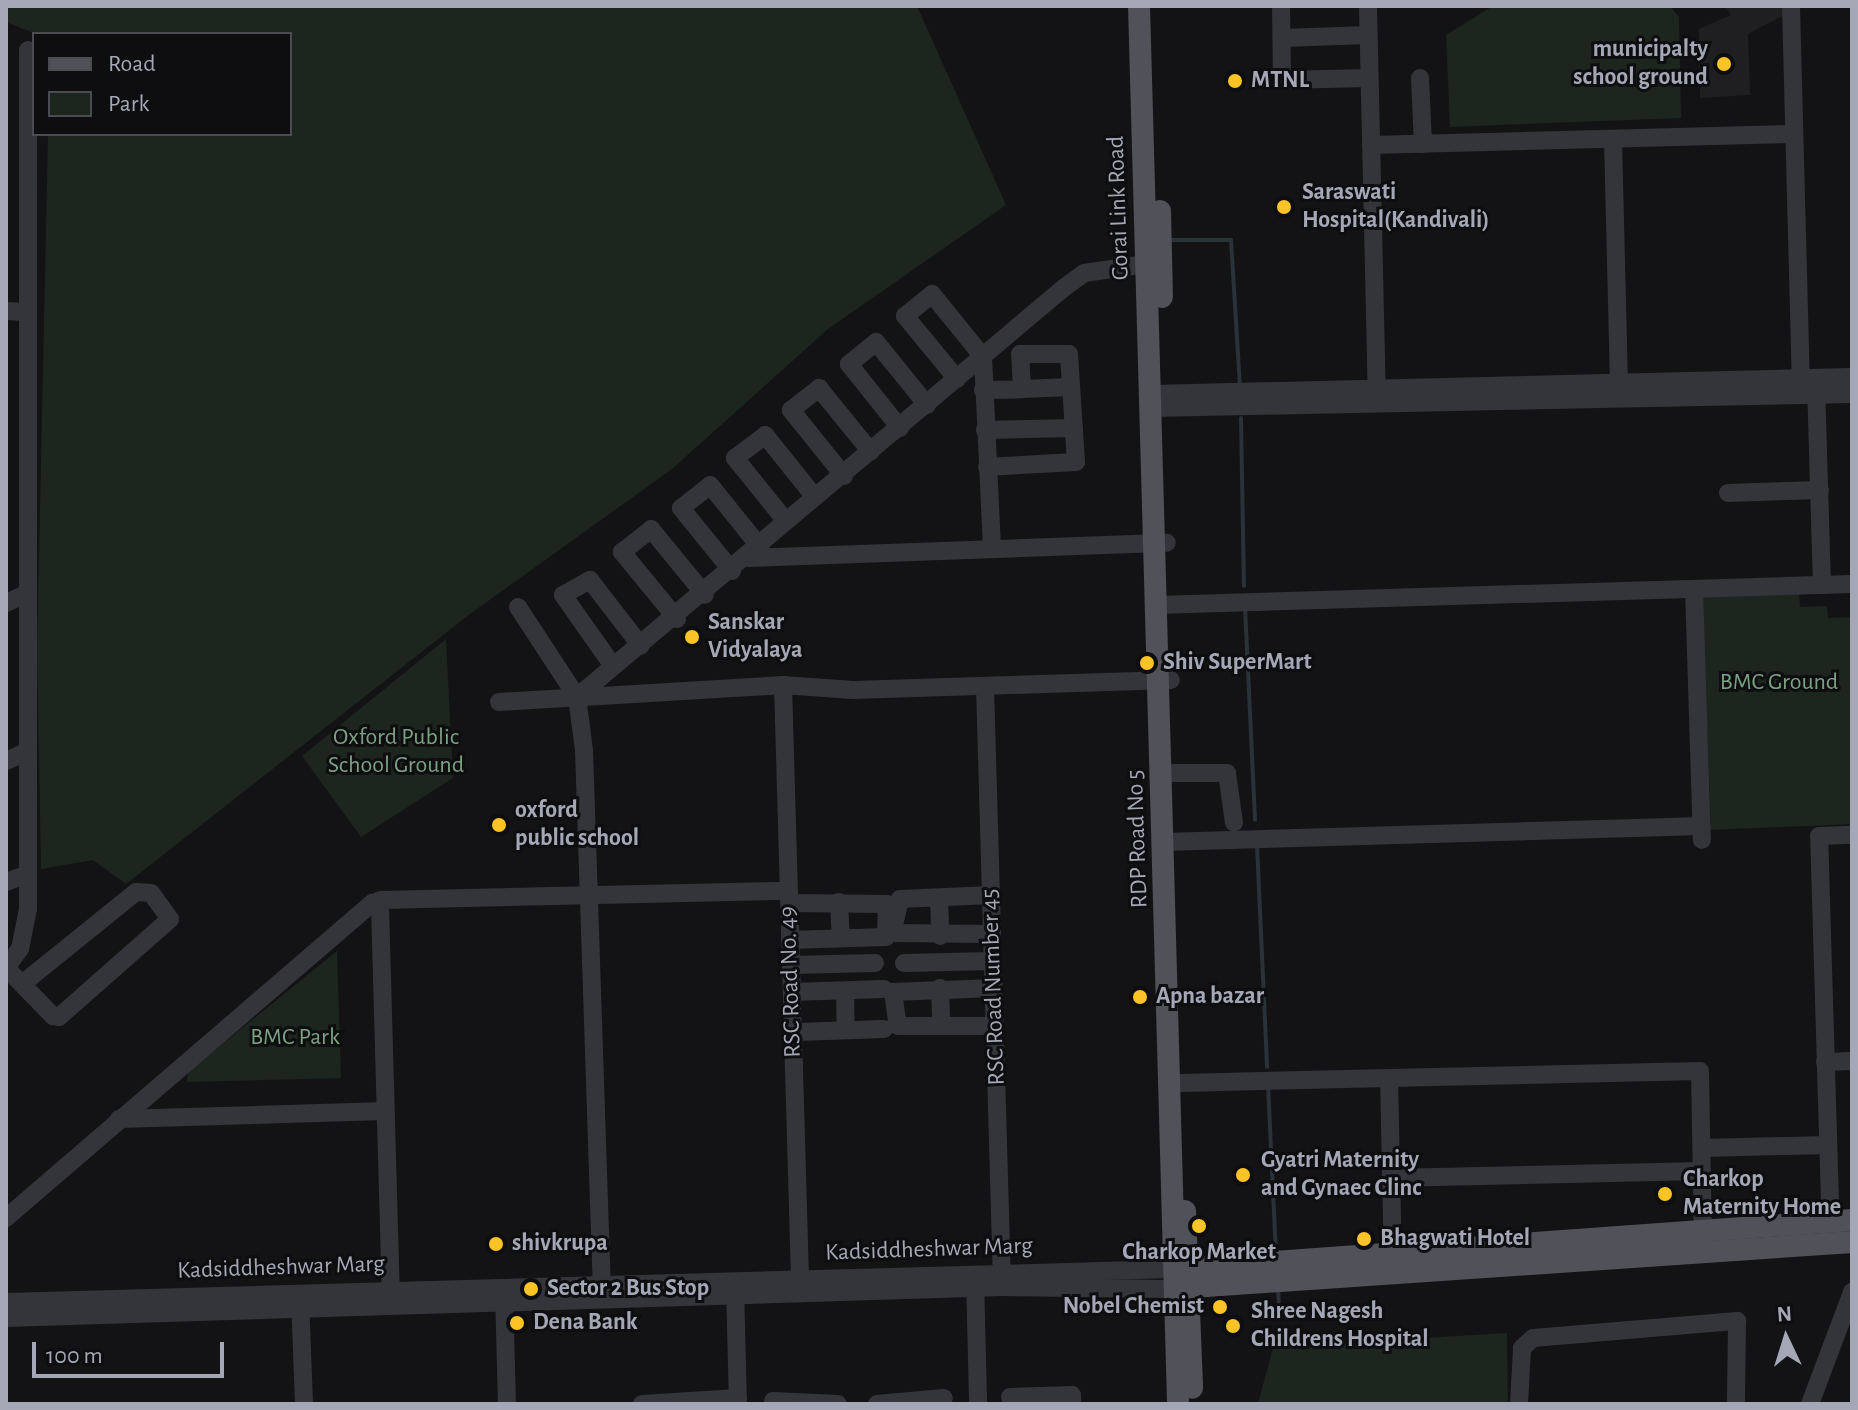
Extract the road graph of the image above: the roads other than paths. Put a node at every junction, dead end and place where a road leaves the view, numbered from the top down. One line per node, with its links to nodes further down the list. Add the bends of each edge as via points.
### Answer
1 (1139, 6): 15 (main road, Gorai Link Road)
2 (1154, 6): 15 (main road, Gorai Link Road)
3 (1281, 6): 7 (street)
4 (1368, 6): 6 (street)
5 (1791, 6): 11 (street)
6 (1368, 35): 7 (street); 9 (street)
7 (1282, 38): 9 (street, via 1282,80)
8 (28, 50): 18 (street)
9 (1369, 78): 14 (street)
10 (1420, 78): 13 (street)
11 (1794, 134): 12 (street); 22 (street)
12 (1613, 139): 13 (street); 26 (street)
13 (1423, 144): 14 (street)
14 (1371, 145): 28 (street)
15 (1151, 152): 16 (main road, Gorai Link Road)
16 (1154, 262): 19 (street, via 1084,273); 29 (main road, Gorai Link Road)
17 (6, 311): 18 (street)
18 (28, 312): 48 (street)
19 (983, 357): 21 (street); 21 (street, via 932,294 905,316); 25 (street)
20 (1852, 377): 22 (street)
21 (957, 379): 30 (street)
22 (1808, 386): 26 (street); 27 (street); 37 (street)
23 (1071, 387): 24 (street); 24 (street, via 1069,354 1020,354); 32 (street)
24 (1022, 389): 25 (street)
25 (983, 390): 33 (street)
26 (1619, 390): 28 (street)
27 (1852, 394)
28 (1377, 395): 29 (street)
29 (1158, 400): 41 (main road, RDP Road No 5)
30 (927, 405): 31 (street); 31 (street, via 876,342 849,364)
31 (900, 428): 34 (street)
32 (1074, 428): 33 (street); 35 (street, via 1076,462)
33 (985, 430): 35 (street)
34 (871, 452): 36 (street); 36 (street, via 819,388 791,410)
35 (987, 467): 42 (street)
36 (844, 476): 43 (street)
37 (1820, 490): 38 (street); 46 (street)
38 (1728, 493)
39 (814, 496): 40 (street, via 765,435 735,458)
40 (785, 520)
41 (1162, 543): 42 (street); 51 (main road, RDP Road No 5)
42 (992, 549): 43 (street)
43 (755, 553): 44 (street); 44 (street, via 710,485 681,508)
44 (732, 571): 49 (street)
45 (1852, 584): 46 (street)
46 (1822, 585): 47 (street)
47 (1694, 589): 51 (street); 68 (street, via 1702,833)
48 (28, 593): 50 (street); 63 (street)
49 (705, 595): 54 (street); 54 (street, via 651,529 622,552)
50 (6, 603)
51 (1162, 605): 58 (main road, RDP Road No 5)
52 (518, 607): 61 (street)
53 (617, 614): 55 (street); 55 (street, via 590,580 563,595); 56 (street)
54 (677, 619): 56 (street)
55 (589, 635): 57 (street)
56 (641, 646): 57 (street)
57 (613, 666): 61 (street)
58 (1166, 680): 60 (street); 65 (main road, RDP Road No 5); 68 (main road, RDP Road No 5)
59 (783, 685): 60 (street); 61 (street); 73 (street, RSC Road No. 49)
60 (985, 686): 71 (street, RSC Road Number 45)
61 (577, 697): 62 (street); 72 (street)
62 (499, 702)
63 (28, 751): 64 (street); 69 (street)
64 (6, 761)
65 (1173, 773): 66 (street, via 1227,773); 68 (main road, RDP Road No 5)
66 (1234, 823)
67 (1852, 835): 98 (street, via 1819,836)
68 (1169, 842): 100 (main road, RDP Road No 5); 111 (main road, RDP Road No 5)
69 (28, 874): 70 (street); 85 (street, via 20,949)
70 (6, 882)
71 (991, 895): 74 (street); 77 (street, RSC Road Number 45)
72 (589, 897): 73 (street); 101 (street, via 380,900); 116 (street)
73 (789, 897): 76 (street); 80 (street, RSC Road No. 49)
74 (939, 898): 78 (street); 78 (street, via 894,902 892,933)
75 (373, 902): 102 (street)
76 (839, 902): 79 (street); 79 (street, via 887,904 886,937)
77 (992, 934): 78 (street); 81 (street, RSC Road Number 45)
78 (940, 936)
79 (841, 938): 80 (street)
80 (790, 940): 84 (street, RSC Road No. 49)
81 (992, 961): 83 (street); 88 (street, RSC Road Number 45)
82 (875, 963): 84 (street)
83 (904, 963)
84 (791, 965): 91 (street, RSC Road No. 49)
85 (6, 968): 86 (street)
86 (22, 984): 86 (street, via 53,1016 66,1015 170,919 151,893 136,892)
87 (940, 988): 88 (street); 92 (street); 92 (street, via 893,992 898,1026)
88 (994, 988): 93 (street, RSC Road Number 45)
89 (884, 989): 90 (street)
90 (845, 991): 91 (street); 95 (street)
91 (792, 992): 112 (street, RSC Road No. 49)
92 (941, 1026): 93 (street)
93 (995, 1026): 113 (street, RSC Road Number 45)
94 (884, 1029): 95 (street)
95 (846, 1030): 96 (street)
96 (798, 1032)
97 (1852, 1061): 98 (street)
98 (1825, 1062): 103 (street)
99 (1389, 1078): 100 (street); 104 (street, via 1700,1071); 106 (street)
100 (1181, 1083): 111 (main road, RDP Road No 5)
101 (385, 1111): 102 (street); 119 (street)
102 (119, 1119): 107 (street)
103 (1828, 1145): 104 (street); 108 (street)
104 (1702, 1148): 105 (street)
105 (1702, 1171): 106 (street); 109 (street)
106 (1391, 1178): 110 (street)
107 (6, 1218)
108 (1841, 1232): 109 (main road, Kadsiddheshwar Marg)
109 (1703, 1241): 110 (main road, Kadsiddheshwar Marg)
110 (1392, 1262): 111 (main road, Kadsiddheshwar Marg)
111 (1182, 1278): 113 (street, Kadsiddheshwar Marg); 123 (main road)
112 (800, 1279): 114 (street, Kadsiddheshwar Marg); 115 (street, Kadsiddheshwar Marg)
113 (1002, 1280): 114 (street, Kadsiddheshwar Marg)
114 (975, 1281): 115 (street, Kadsiddheshwar Marg); 133 (street)
115 (735, 1288): 116 (street, Kadsiddheshwar Marg); 126 (street)
116 (602, 1292): 118 (street, Kadsiddheshwar Marg)
117 (1852, 1292): 139 (street)
118 (504, 1295): 119 (street, Kadsiddheshwar Marg); 129 (street)
119 (391, 1299): 120 (street, Kadsiddheshwar Marg)
120 (300, 1301): 121 (street, Kadsiddheshwar Marg); 122 (street, Kadsiddheshwar Marg); 128 (street)
121 (6, 1302)
122 (6, 1318)
123 (1184, 1368): 135 (main road); 136 (main road)
124 (1010, 1397): 134 (street, via 1072,1395)
125 (944, 1398): 132 (street)
126 (738, 1401): 130 (street)
127 (773, 1401): 131 (street)
128 (304, 1404)
129 (507, 1404)
130 (642, 1404)
131 (838, 1404)
132 (877, 1404)
133 (978, 1404)
134 (1072, 1404)
135 (1178, 1404)
136 (1192, 1404)
137 (1519, 1404): 138 (street, via 1522,1348 1533,1338 1737,1321)
138 (1736, 1404)
139 (1810, 1404)

